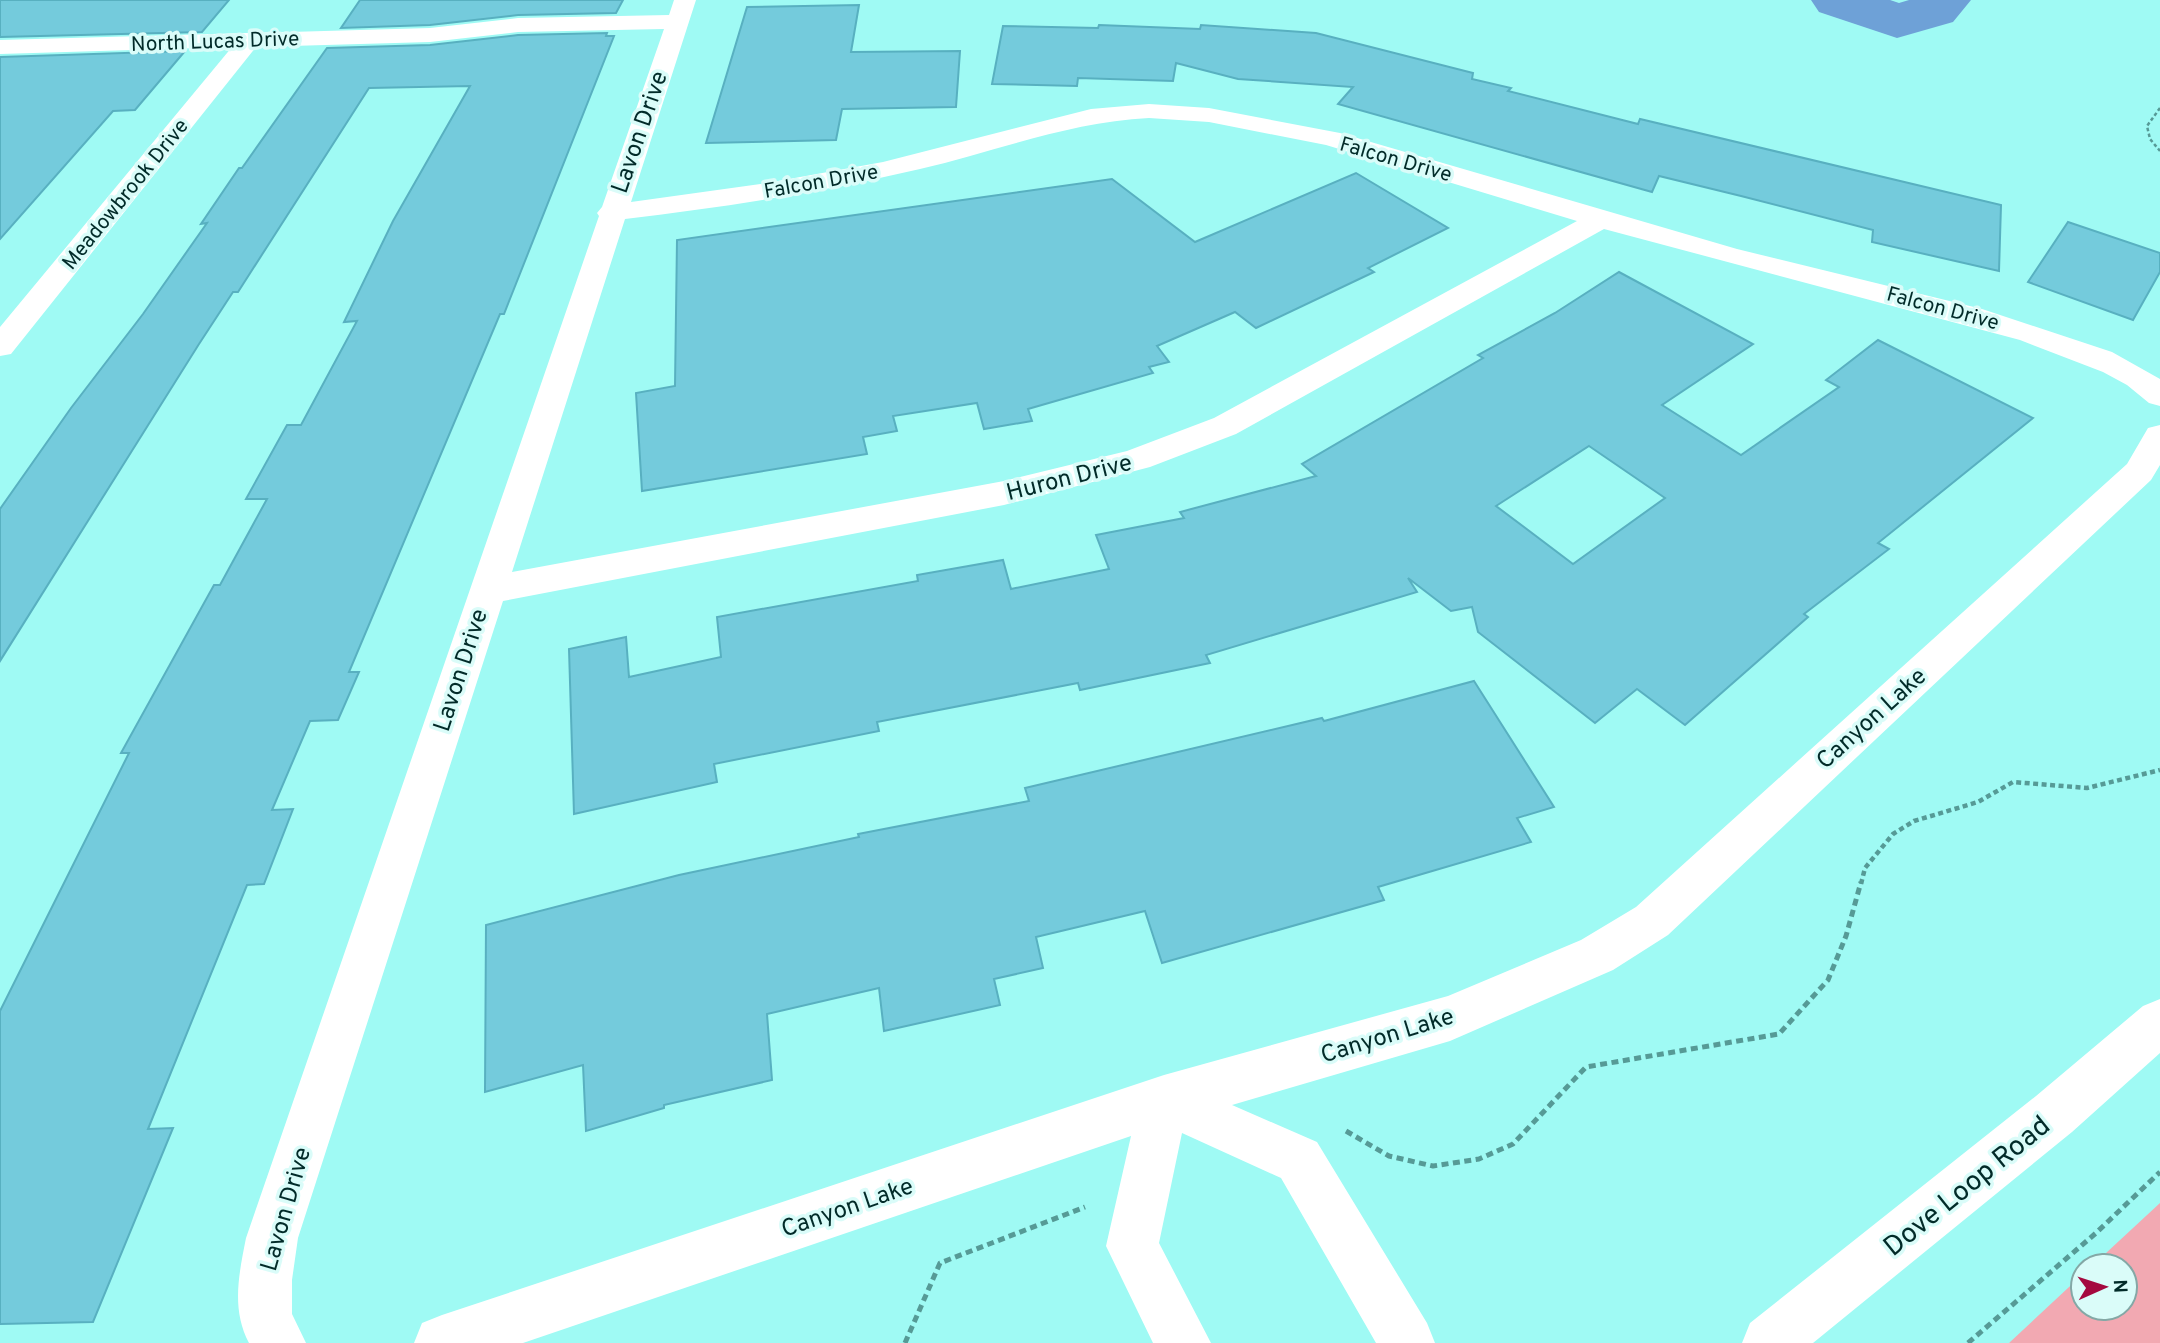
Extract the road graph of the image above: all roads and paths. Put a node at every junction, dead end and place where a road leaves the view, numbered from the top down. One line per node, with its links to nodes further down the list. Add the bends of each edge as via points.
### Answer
1 (681, 11): 2 (street, North Lucas Drive, via 430,35); 6 (street, Lavon Drive)
2 (249, 41): 3 (street, North Lucas Drive); 8 (street, Meadowbrook Drive)
3 (0, 47)
4 (2160, 108): 5 (path, via 2147,126)
5 (2160, 151)
6 (611, 213): 7 (street, Falcon Drive, via 795,187 964,151 1056,124 1148,111 1228,118 1348,144); 10 (street, Lavon Drive)
7 (1600, 220): 9 (street, Falcon Drive, via 2008,326 2122,368); 10 (street, Huron Drive, via 1225,426 1172,450 1097,473 988,497)
8 (0, 346)
9 (2159, 408): 13 (street, Canyon Lake, via 2139,472 1652,921 1597,955 1450,1018)
10 (487, 590): 17 (street, Lavon Drive, via 272,1238 265,1318)
11 (2160, 770): 14 (path, via 2088,788 2012,782 1978,802 1914,821 1893,834 1865,867 1828,980 1779,1034 1586,1067 1513,1144 1479,1159 1433,1166 1389,1156)
12 (2160, 1022): 22 (street, Dove Loop Road, via 2054,1114)
13 (1164, 1101): 16 (street); 18 (street, Canyon Lake); 21 (street, via 1299,1160)
14 (1342, 1129)
15 (2160, 1172): 23 (path)
16 (1145, 1186): 19 (path, via 940,1263); 20 (street, via 1132,1247)
17 (278, 1343)
18 (442, 1343)
19 (905, 1343)
20 (1183, 1343)
21 (1407, 1343)
22 (1770, 1343)
23 (1968, 1343)

